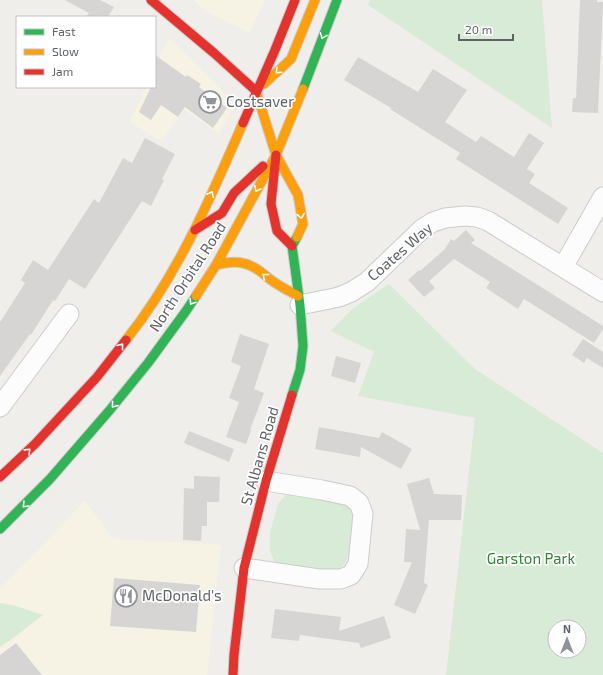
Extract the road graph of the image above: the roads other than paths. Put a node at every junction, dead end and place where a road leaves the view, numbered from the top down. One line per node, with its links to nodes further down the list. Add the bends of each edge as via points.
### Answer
1 (151, 0): 5 (main road)
2 (295, 0): 5 (main road, North Orbital Road)
3 (315, 0): 5 (main road, one-way to 5, via 291,59)
4 (337, 0): 6 (main road, North Orbital Road, one-way to 6)
5 (256, 91): 6 (main road); 8 (main road, North Orbital Road, one-way to 5)
6 (276, 155): 8 (main road, via 234,193 222,213); 9 (main road, via 271,204 277,231); 9 (main road, one-way to 9, via 298,195 303,224); 10 (main road, North Orbital Road, one-way to 10)
7 (603, 197): 11 (street)
8 (195, 230): 16 (main road, North Orbital Road, one-way to 8, via 87,388 131,334 174,269)
9 (292, 246): 13 (main road, St Albans Road)
10 (216, 265): 13 (main road, one-way to 10, via 246,263 236,261); 18 (main road, North Orbital Road, one-way to 18, via 186,311 114,405 50,479)
11 (563, 267): 12 (street, Coates Way); 13 (street, Coates Way, via 488,221 477,217 451,217 422,229 367,282 351,292 340,297)
12 (603, 292)
13 (299, 300): 17 (main road, St Albans Road, via 302,346 300,370)
14 (69, 314): 15 (street)
15 (0, 407)
16 (0, 478)
17 (266, 481): 19 (main road, St Albans Road); 19 (street, via 350,496 359,503 363,514 358,564 351,575 341,579 319,579)
18 (0, 529)
19 (244, 568): 20 (main road, St Albans Road)
20 (233, 675)

